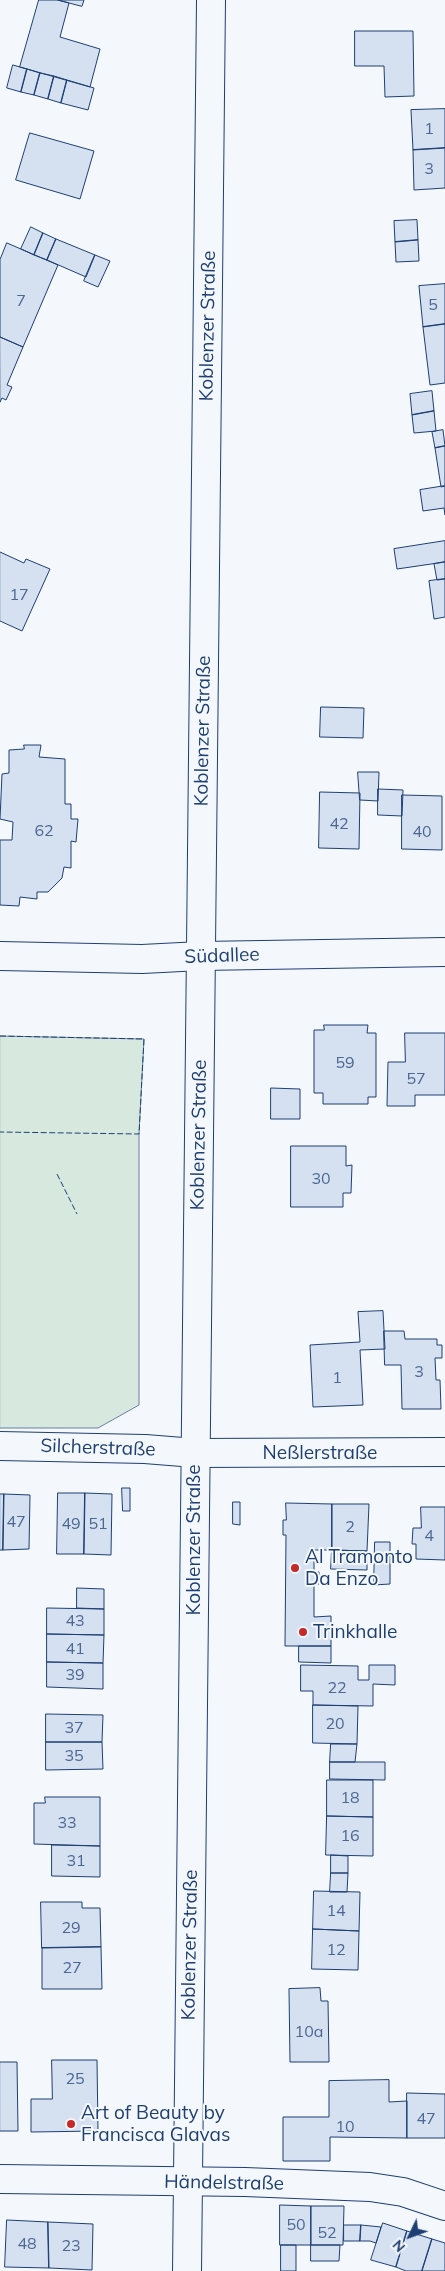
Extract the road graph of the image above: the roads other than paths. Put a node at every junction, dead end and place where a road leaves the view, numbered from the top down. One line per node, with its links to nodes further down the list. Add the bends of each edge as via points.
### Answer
1 (211, 0): 4 (main road, Koblenzer Straße)
2 (445, 952): 4 (main road, Südallee)
3 (0, 956): 4 (main road, Südallee, via 142,959)
4 (201, 956): 7 (main road, Koblenzer Straße)
5 (0, 1446): 7 (main road, Silcherstraße)
6 (445, 1452): 7 (main road, Neßlerstraße)
7 (195, 1453): 9 (main road, Koblenzer Straße)
8 (0, 2179): 9 (main road, Händelstraße)
9 (188, 2182): 10 (main road, Händelstraße, via 370,2187 403,2192); 11 (main road, Koblenzer Straße)
10 (445, 2206)
11 (187, 2271)

